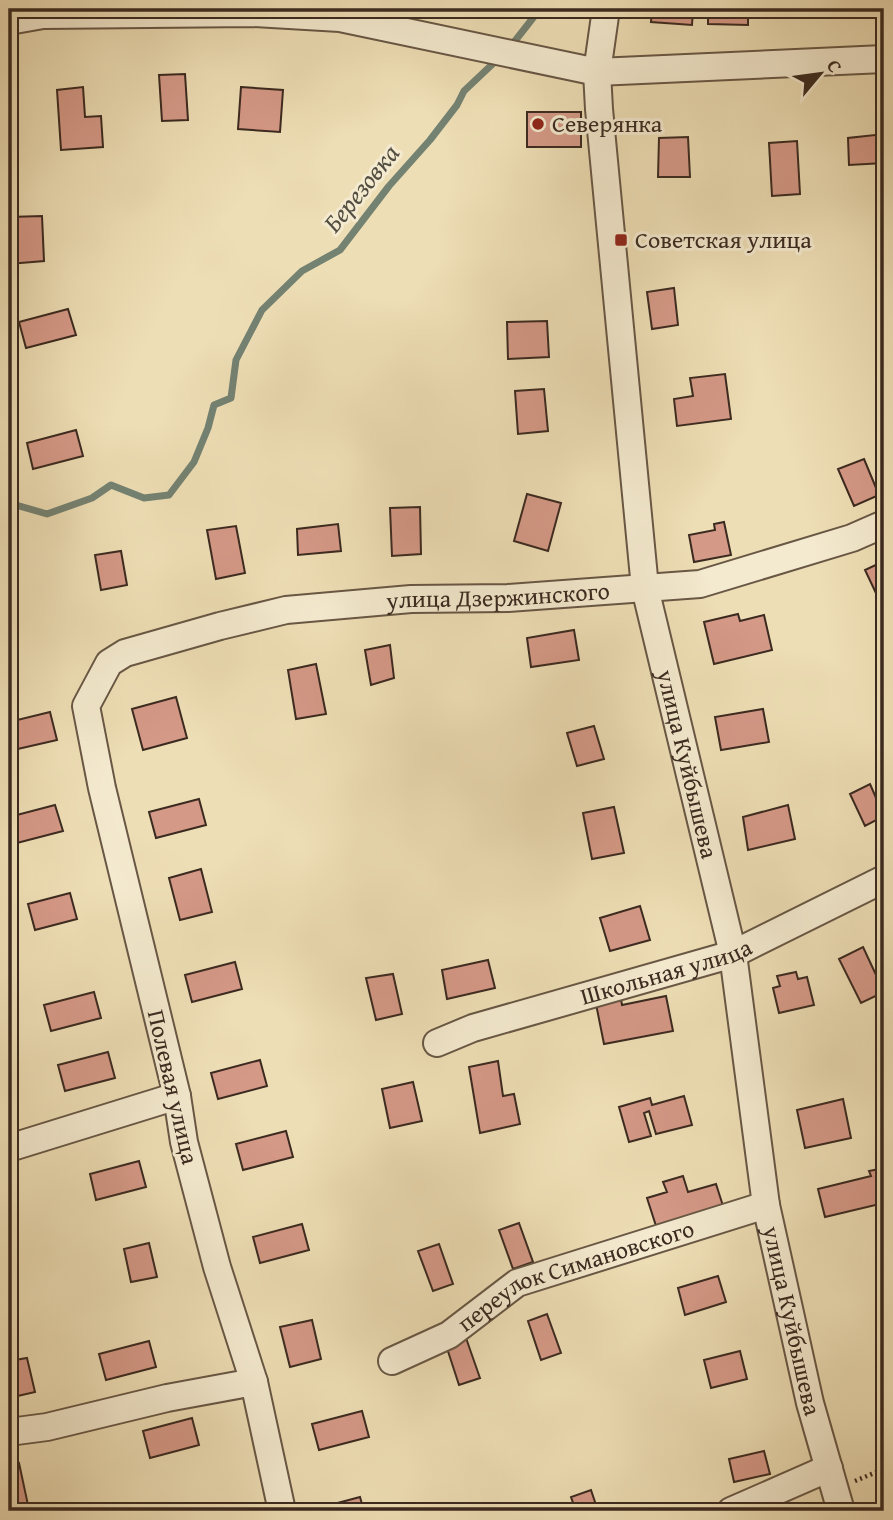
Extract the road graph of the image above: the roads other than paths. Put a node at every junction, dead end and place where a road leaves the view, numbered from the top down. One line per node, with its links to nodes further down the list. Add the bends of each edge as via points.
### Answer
1 (606, 9): 4 (street, улица Куйбышева)
2 (9, 21): 4 (street, via 57,15 254,13 340,18)
3 (884, 59): 4 (street)
4 (597, 72): 6 (street, улица Куйбышева)
5 (884, 524): 6 (street, улица Дзержинского, via 700,584)
6 (645, 588): 7 (street, улица Дзержинского, via 286,610 125,653); 9 (street, улица Куйбышева)
7 (108, 663): 11 (street, Полевая улица, via 86,706)
8 (884, 879): 9 (street, Школьная улица)
9 (733, 954): 10 (street, Школьная улица, via 473,1028); 13 (street, улица Куйбышева)
10 (437, 1043)
11 (177, 1096): 12 (street); 15 (street, Полевая улица, via 184,1142 217,1267)
12 (9, 1148)
13 (766, 1205): 14 (street, переулок Симановского, via 517,1283 449,1335); 17 (street, улица Куйбышева)
14 (392, 1361)
15 (254, 1382): 16 (street); 18 (street, Полевая улица)
16 (9, 1432)
17 (829, 1468): 19 (street); 20 (street, улица Куйбышева)
18 (282, 1511)
19 (732, 1511)
20 (841, 1511)

